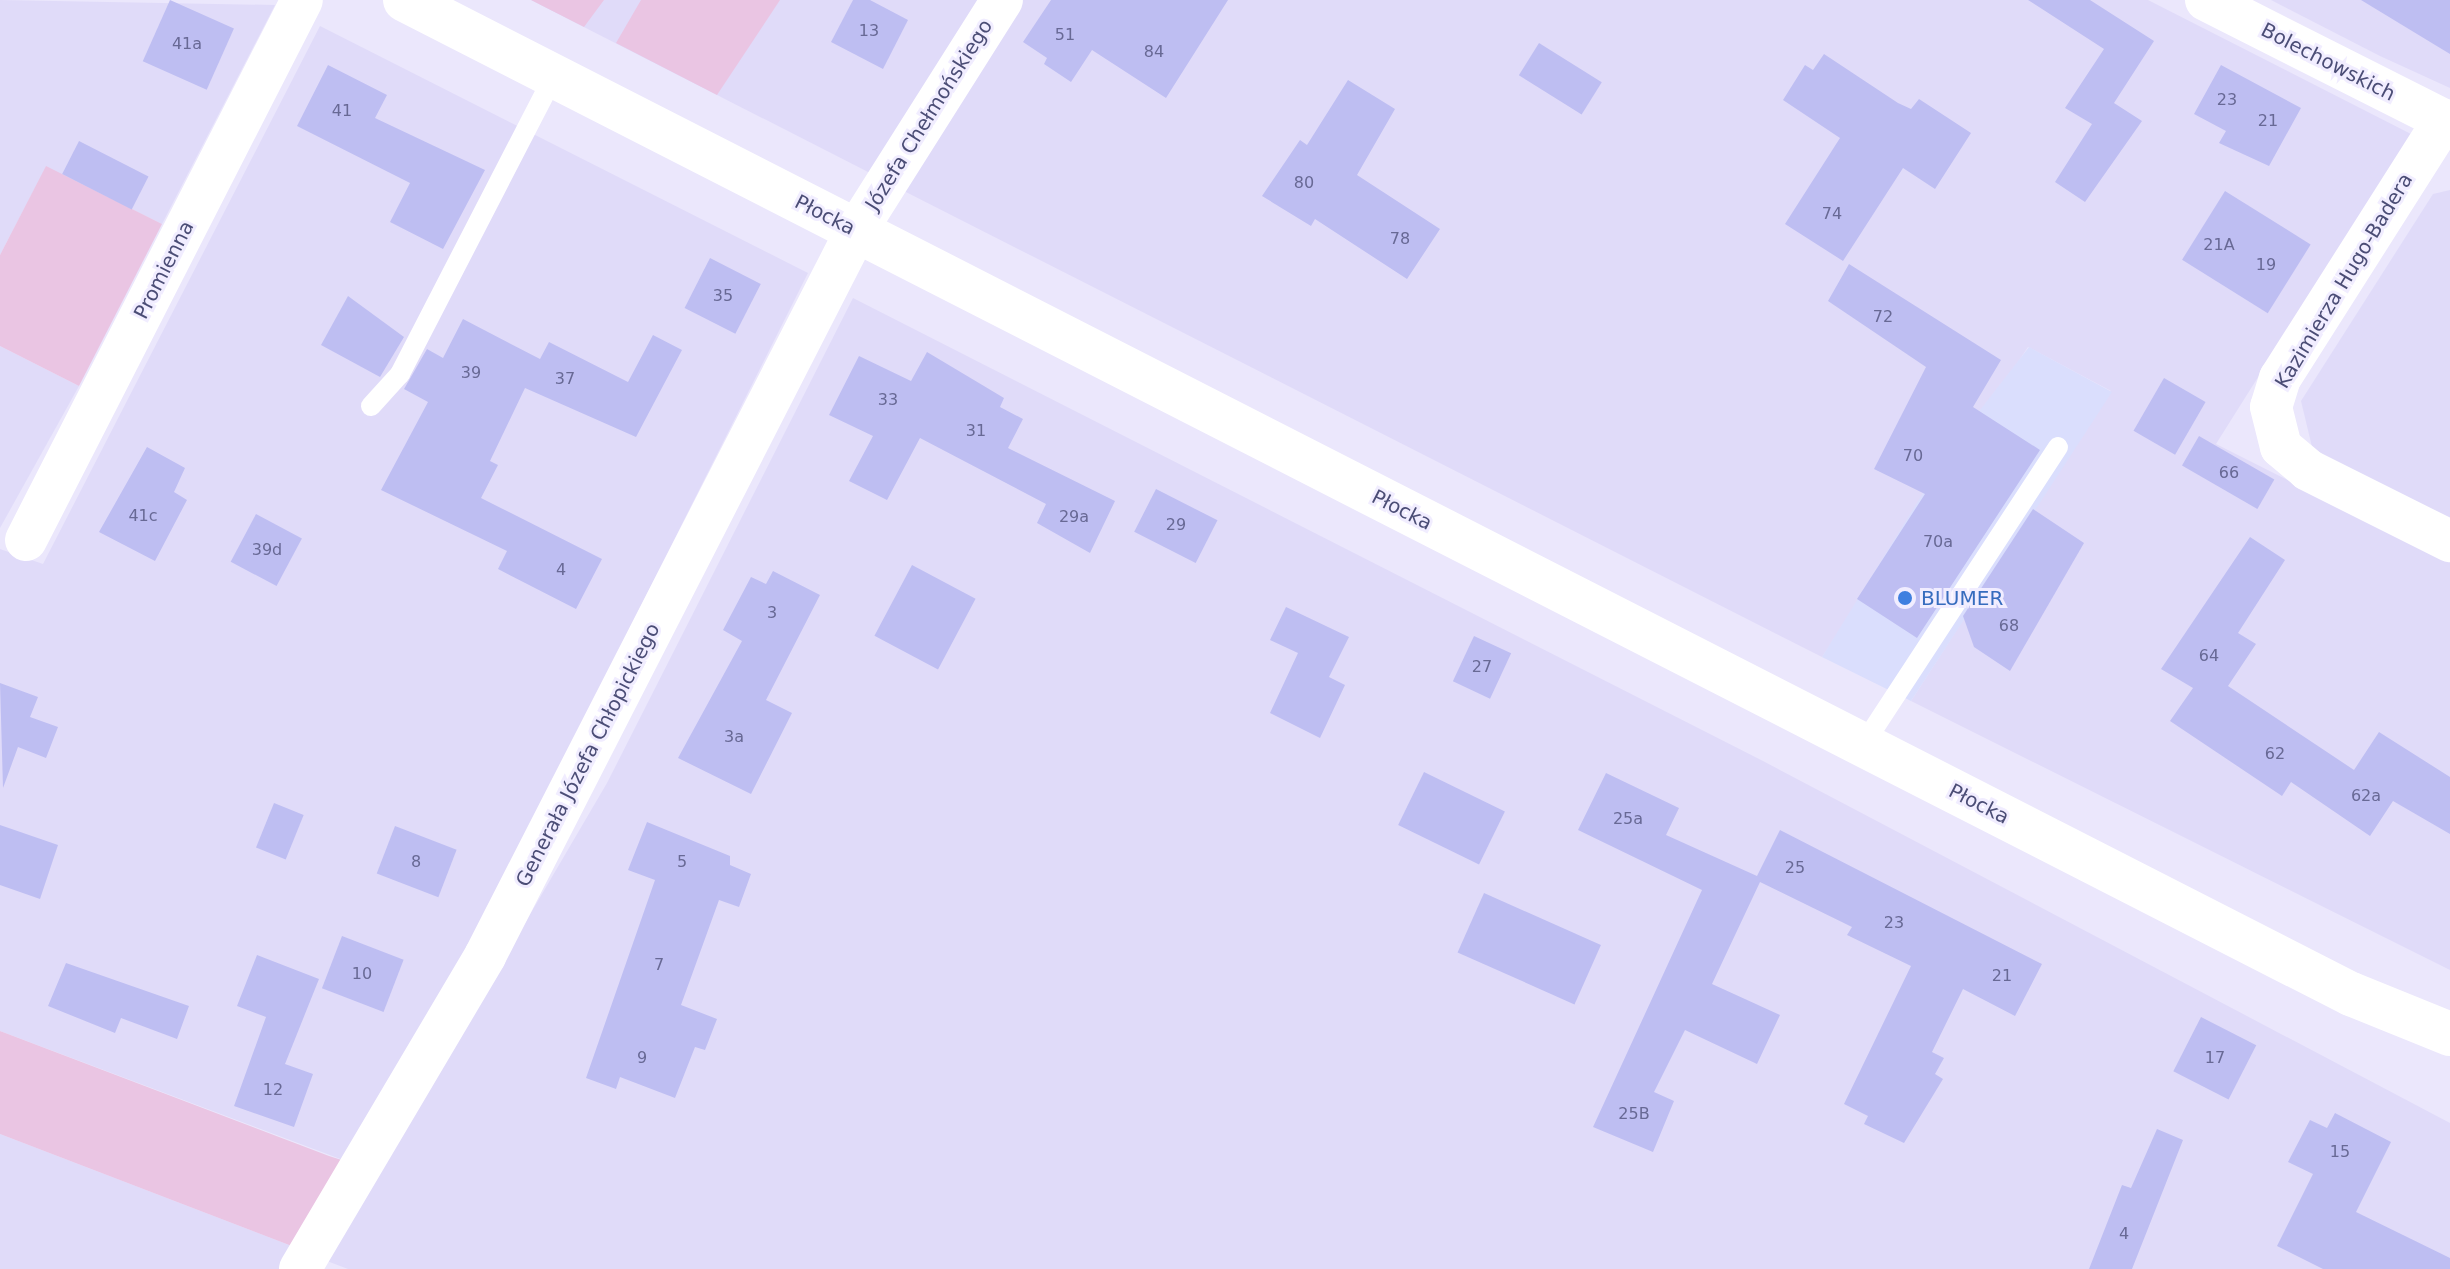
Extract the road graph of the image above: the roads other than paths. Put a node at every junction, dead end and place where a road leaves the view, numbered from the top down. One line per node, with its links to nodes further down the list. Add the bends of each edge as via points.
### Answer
1 (302, 0): 10 (street, Promienna)
2 (405, 0): 5 (street, Płocka)
3 (1002, 0): 7 (street, Józefa Chełmońskiego)
4 (2206, 0): 6 (street, Bolechowskich)
5 (554, 76): 7 (street, Płocka); 8 (lane, via 400,374)
6 (2447, 122): 11 (street, Kazimierza Hugo-Badera, via 2280,378 2271,407 2281,447 2308,470)
7 (856, 231): 12 (street, Płocka); 16 (street, Generała Józefa Chłopickiego, via 485,956)
8 (371, 406)
9 (2058, 447): 12 (lane)
10 (26, 540)
11 (2450, 541)
12 (1863, 745): 13 (street, Płocka)
13 (2400, 1019): 14 (street, Płocka); 15 (street, Płocka)
14 (2449, 1020)
15 (2450, 1060)
16 (300, 1269)

